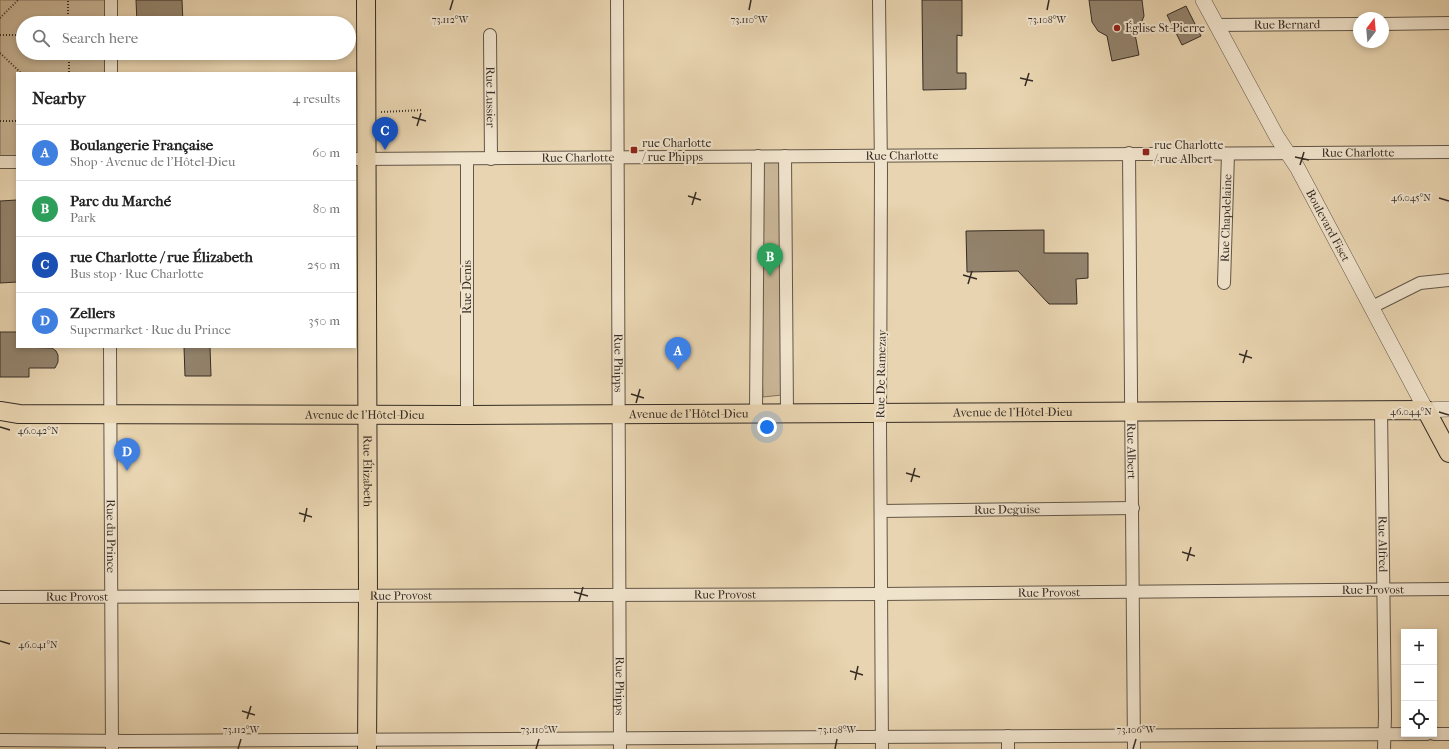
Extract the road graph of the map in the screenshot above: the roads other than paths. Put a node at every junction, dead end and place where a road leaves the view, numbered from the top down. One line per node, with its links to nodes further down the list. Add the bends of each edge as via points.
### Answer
1 (111, 0): 6 (street)
2 (366, 0): 22 (main road, Rue Élizabeth, via 366,112)
3 (617, 0): 21 (street, Rue Phipps)
4 (879, 0): 20 (street, Rue De Ramezay)
5 (1203, 0): 10 (street, Boulevard Fiset)
6 (111, 16)
7 (1449, 23): 9 (street)
8 (1353, 24): 10 (street, Rue Bernard)
9 (1389, 24)
10 (1216, 25): 16 (street, Boulevard Fiset)
11 (490, 35): 24 (street, Rue Lussier)
12 (111, 60): 13 (street)
13 (111, 72)
14 (1449, 152): 16 (street, Rue Charlotte)
15 (1130, 153): 17 (street, Rue Charlotte); 20 (street, Rue Charlotte); 35 (street, Rue Albert)
16 (1288, 153): 17 (street, Rue Charlotte); 29 (street, Boulevard Fiset)
17 (1228, 154): 28 (street, Rue Chapdelaine)
18 (758, 156): 19 (street, Rue Charlotte); 21 (street, Rue Charlotte); 36 (street)
19 (785, 156): 20 (street, Rue Charlotte); 37 (street)
20 (881, 156): 38 (street, Rue De Ramezay)
21 (617, 157): 24 (street, Rue Charlotte); 39 (street, Rue Phipps)
22 (360, 159): 23 (street, Rue Charlotte); 41 (main road, Rue Élizabeth)
23 (467, 159): 24 (street, Rue Charlotte); 42 (street, Rue Denis)
24 (491, 159)
25 (0, 162): 26 (street)
26 (16, 162)
27 (1449, 280): 29 (street, via 1420,284)
28 (1224, 283)
29 (1372, 307): 33 (street, Boulevard Fiset)
30 (110, 348): 40 (street, Rue du Prince)
31 (1449, 409): 33 (street, Avenue de l'Hôtel-Dieu)
32 (1382, 410): 33 (main road, Avenue de l'Hôtel-Dieu); 35 (main road, Avenue de l'Hôtel-Dieu); 46 (street, Rue Alfred)
33 (1426, 410): 43 (main road, Boulevard Fiset)
34 (0, 411): 40 (main road, Avenue de l'Hôtel-Dieu, via 19,414)
35 (1132, 411): 38 (main road, Avenue de l'Hôtel-Dieu); 44 (street, Rue Albert)
36 (756, 412): 37 (main road, Avenue de l'Hôtel-Dieu); 39 (main road, Avenue de l'Hôtel-Dieu)
37 (787, 412): 38 (main road, Avenue de l'Hôtel-Dieu)
38 (881, 412): 45 (street, Rue De Ramezay)
39 (618, 413): 42 (main road, Avenue de l'Hôtel-Dieu); 50 (street, Rue Phipps)
40 (110, 414): 41 (main road, Avenue de l'Hôtel-Dieu); 51 (street, Rue du Prince)
41 (367, 415): 42 (main road, Avenue de l'Hôtel-Dieu); 52 (main road, Rue Élizabeth)
42 (467, 415)
43 (1449, 453)
44 (1133, 508): 45 (street, Rue Deguise); 48 (street, Rue Albert)
45 (881, 511): 49 (street, Rue De Ramezay)
46 (1383, 589): 47 (street, Rue Provost); 48 (street, Rue Provost); 54 (street, Rue Alfred)
47 (1449, 589)
48 (1133, 592): 49 (street, Rue Provost); 58 (street, Rue Albert)
49 (881, 594): 50 (street, Rue Provost); 62 (street, Rue De Ramezay)
50 (619, 595): 52 (street, Rue Provost); 61 (street, Rue Phipps)
51 (112, 596): 52 (street, Rue Provost); 53 (street, Rue Provost); 64 (street, Rue du Prince)
52 (368, 596): 63 (main road, Rue Élizabeth)
53 (0, 597)
54 (1385, 734): 55 (street); 58 (street); 67 (street, Rue Alfred)
55 (1401, 734)
56 (1437, 734): 57 (street)
57 (1449, 734)
58 (1134, 735): 59 (street); 66 (street, Rue Albert)
59 (1008, 736): 62 (street); 65 (street)
60 (0, 740): 64 (street)
61 (620, 743): 62 (street); 63 (street)
62 (882, 743)
63 (367, 744): 64 (street)
64 (113, 745)
65 (1008, 749)
66 (1134, 749)
67 (1384, 749)

